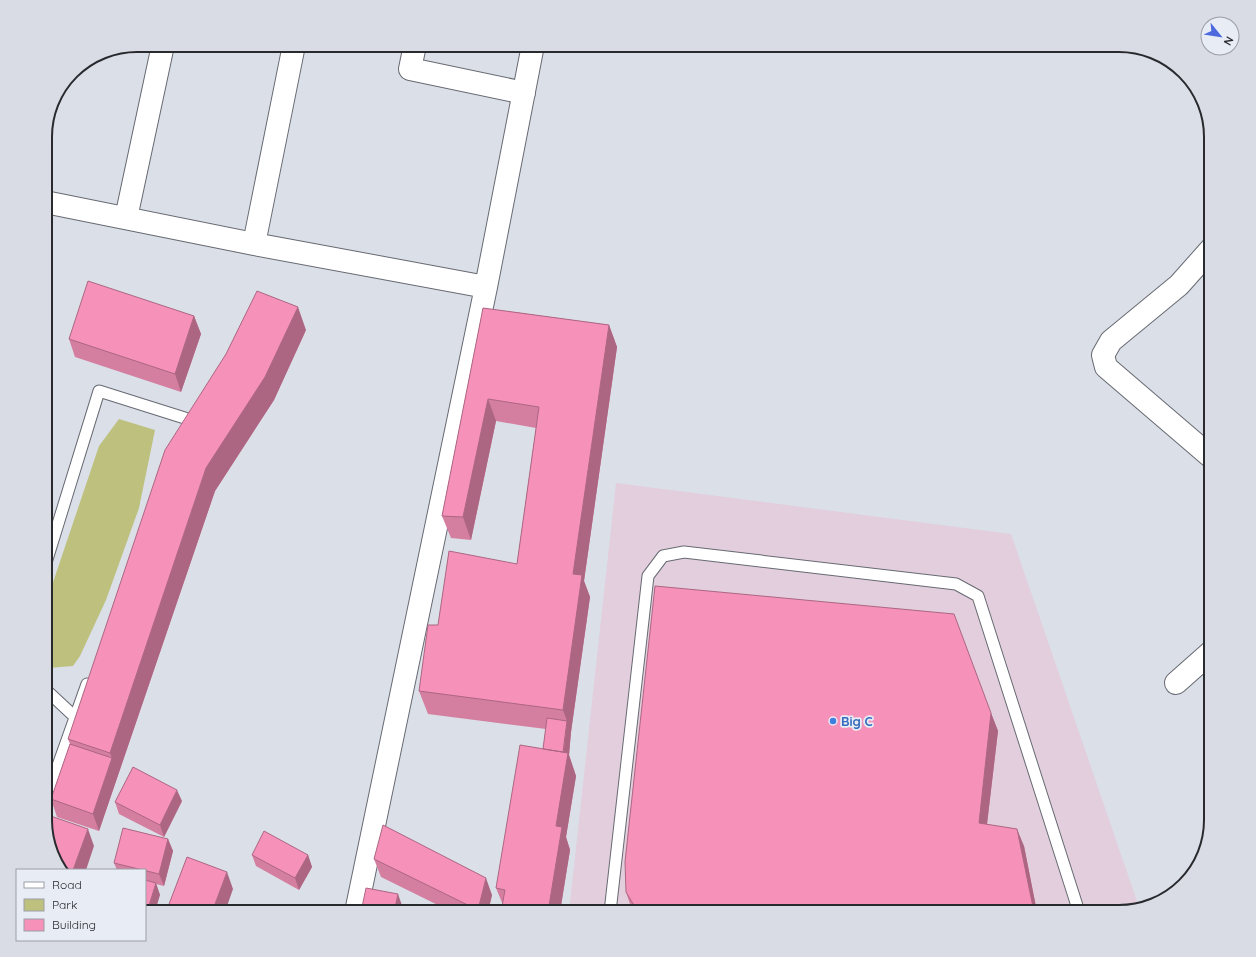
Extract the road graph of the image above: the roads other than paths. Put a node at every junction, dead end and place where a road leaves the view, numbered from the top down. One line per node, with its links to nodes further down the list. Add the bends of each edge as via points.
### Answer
1 (162, 52): 7 (street)
2 (293, 52): 8 (street)
3 (414, 52): 5 (street, via 410,69)
4 (533, 52): 5 (street)
5 (524, 93): 10 (street)
6 (52, 203): 7 (street)
7 (126, 218): 8 (street)
8 (254, 244): 10 (street)
9 (1204, 257): 12 (street, via 1179,285 1111,341 1103,356 1106,367)
10 (486, 287): 20 (street)
11 (191, 420): 13 (lane, via 99,391)
12 (1204, 451)
13 (52, 543)
14 (1204, 658): 16 (street)
15 (91, 672): 18 (lane)
16 (1176, 683)
17 (52, 696): 18 (lane)
18 (75, 717): 19 (lane)
19 (52, 782)
20 (357, 905)
21 (611, 905): 22 (lane, via 648,576 663,556 684,552 956,584 978,596)
22 (1077, 905)

